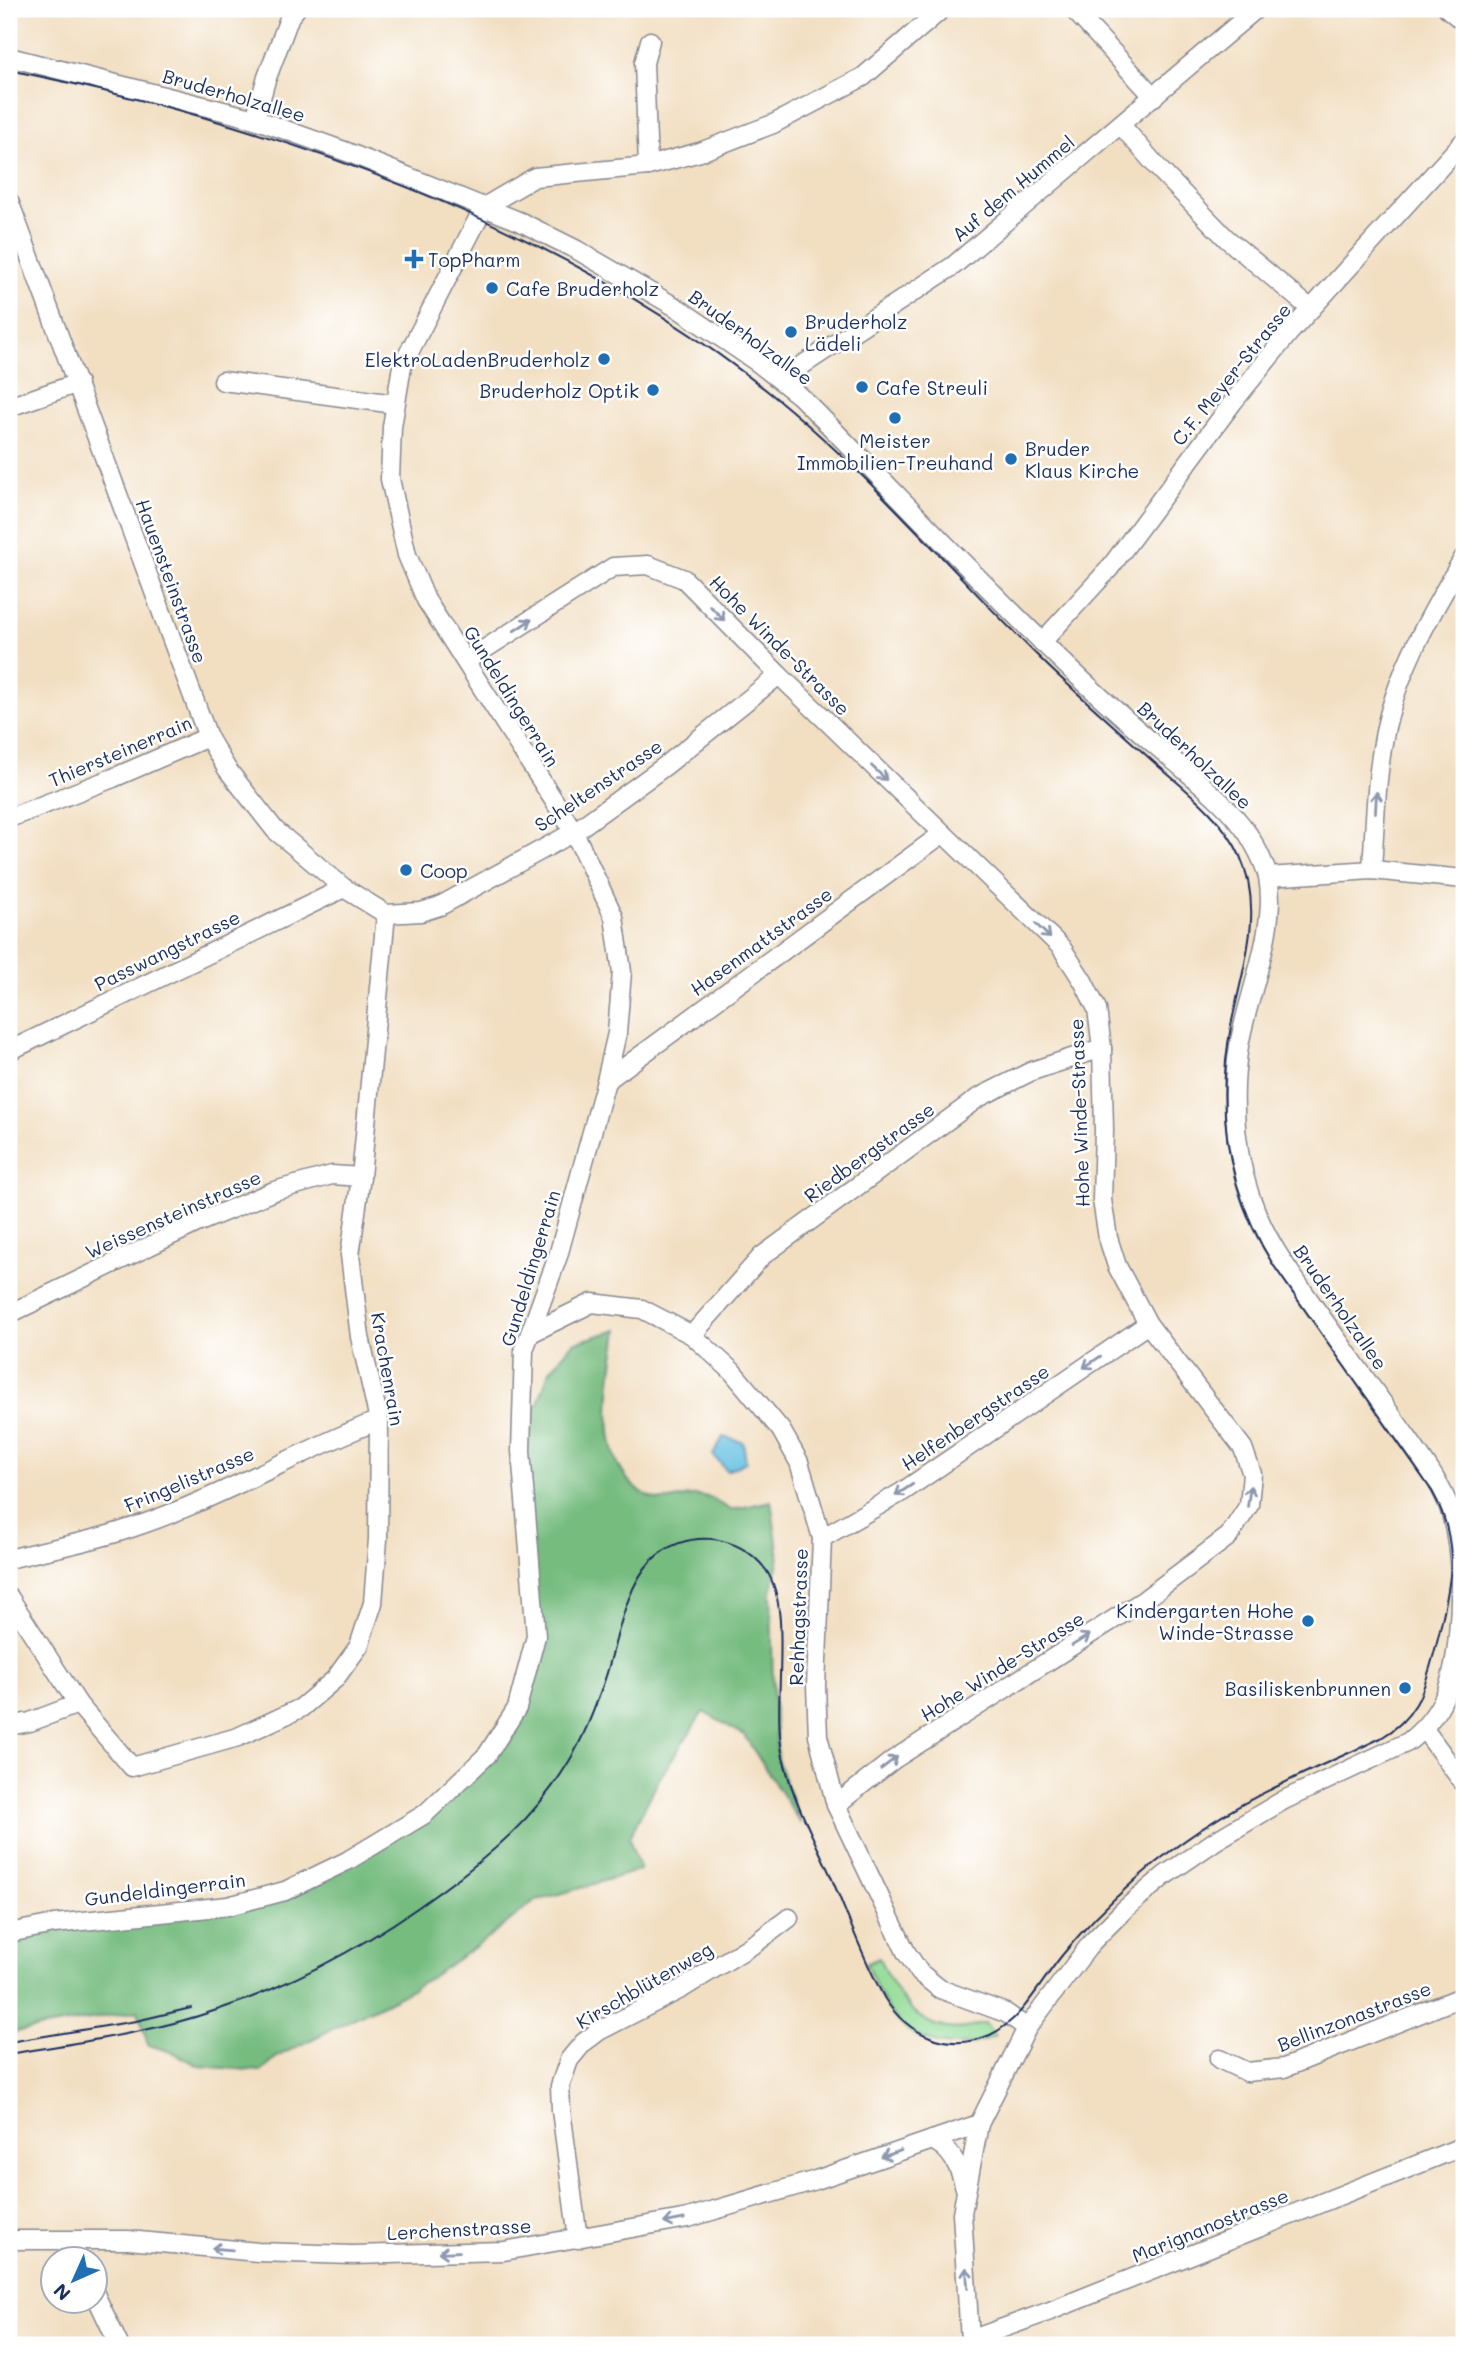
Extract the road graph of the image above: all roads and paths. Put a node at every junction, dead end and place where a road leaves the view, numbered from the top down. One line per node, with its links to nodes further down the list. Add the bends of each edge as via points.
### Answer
1 (296, 9): 10 (street, via 270,67)
2 (942, 9): 13 (street, via 863,77 773,124 701,152)
3 (1073, 9): 9 (street)
4 (1256, 9): 9 (street, Auf dem Hummel)
5 (1448, 9): 6 (street)
6 (1464, 22)
7 (650, 41): 13 (street, via 645,63)
8 (9, 57): 10 (street, Bruderholzallee)
9 (1154, 97): 11 (street, Auf dem Hummel)
10 (255, 119): 15 (street, Bruderholzallee)
11 (1121, 125): 16 (street, via 1227,239); 19 (street, Auf dem Hummel, via 953,267 801,366)
12 (1464, 141): 16 (street, C.F. Meyer-Strasse)
13 (648, 166): 15 (street, via 534,177)
14 (9, 201): 18 (street, Hauensteinstrasse)
15 (484, 207): 19 (street, Bruderholzallee, via 577,250 667,303); 20 (street, Gundeldingerrain, via 402,366)
16 (1311, 309): 23 (street, C.F. Meyer-Strasse, via 1233,402 1109,569)
17 (223, 381): 20 (street)
18 (78, 383): 21 (street); 26 (street, Hauensteinstrasse)
19 (786, 383): 23 (street, Bruderholzallee)
20 (396, 404): 24 (street, Gundeldingerrain, via 390,479 407,555 426,600)
21 (9, 407)
22 (1464, 557): 30 (street, one-way to 22, via 1377,778 1387,724 1405,669)
23 (1042, 642): 31 (street, Bruderholzallee, via 1224,805 1250,837)
24 (466, 661): 25 (street, Hohe Winde-Strasse, one-way to 25, via 613,567 648,565 684,579); 28 (street, Gundeldingerrain)
25 (779, 675): 28 (street, Scheltenstrasse); 29 (street, Hohe Winde-Strasse, one-way to 29)
26 (208, 737): 27 (street, Thiersteinerrain); 33 (street, Hauensteinstrasse, via 275,830)
27 (9, 818)
28 (574, 832): 34 (street, Scheltenstrasse, via 440,906); 37 (street, Gundeldingerrain, via 614,918 622,972 617,1033)
29 (942, 834): 35 (street, Hohe Winde-Strasse, one-way to 35, via 1060,947 1097,1009); 37 (street, Hasenmattstrasse)
30 (1372, 870): 31 (street); 32 (street)
31 (1268, 877): 47 (street, Bruderholzallee, via 1264,945 1237,1067 1242,1169 1274,1250 1415,1448 1448,1503 1460,1557)
32 (1464, 879)
33 (344, 888): 34 (street, Hauensteinstrasse); 36 (street, Passwangstrasse)
34 (386, 914): 38 (street, Krachenrain)
35 (1102, 1048): 40 (street, Hohe Winde-Strasse, via 1102,1200 1108,1238 1117,1266); 42 (street, Riedbergstrasse, via 1032,1071 978,1098 762,1256)
36 (9, 1051)
37 (606, 1081): 41 (street, Gundeldingerrain, via 558,1256)
38 (360, 1177): 39 (street, Weissensteinstrasse, via 332,1175 274,1191); 43 (street, Krachenrain, via 349,1255 359,1337)
39 (9, 1314)
40 (1149, 1324): 44 (street, Helfenbergstrasse, one-way to 44, via 902,1492); 52 (street, Hohe Winde-Strasse, one-way to 40, via 892,1760 1144,1600 1229,1536 1249,1505 1252,1474 1243,1448)
41 (531, 1333): 42 (street, Rehhagstrasse, via 593,1303 642,1309); 54 (street, Gundeldingerrain, via 524,1350 521,1451 536,1636 517,1709 487,1755 425,1814 347,1861 285,1891 228,1906)
42 (692, 1335): 44 (street, Rehhagstrasse, via 732,1371 781,1430 799,1462)
43 (379, 1420): 45 (street, Fringelistrasse, via 129,1529); 48 (street, Krachenrain, via 373,1603 359,1646 335,1679 301,1708 238,1737 138,1767 128,1764)
44 (821, 1538): 52 (street, Rehhagstrasse, via 818,1736)
45 (9, 1559)
46 (9, 1597): 48 (street)
47 (1460, 1660): 50 (street, Bruderholzallee, via 1445,1698)
48 (78, 1704): 49 (street)
49 (9, 1726)
50 (1424, 1729): 51 (street); 56 (street, Bruderholzallee, via 1408,1742 1284,1800 1164,1876 1092,1942)
51 (1464, 1784)
52 (836, 1805): 56 (street, Rehhagstrasse, via 920,1973 940,1989 1006,2013)
53 (789, 1918): 62 (street, Kirschblütenweg, via 681,1989 599,2031 569,2060 561,2086 561,2110)
54 (9, 1933)
55 (1464, 1996): 57 (street, Bellinzonastrasse, via 1284,2068 1247,2072)
56 (1027, 2028): 58 (street, Bruderholzallee)
57 (1219, 2059)
58 (979, 2124): 59 (street, Lerchenstrasse); 61 (street, Bruderholzallee)
59 (932, 2140): 61 (street, via 954,2159); 62 (street, Lerchenstrasse, one-way to 62, via 688,2218)
60 (1464, 2147): 67 (street, Marignanostrasse)
61 (966, 2191): 67 (street, Bruderholzallee, one-way to 61, via 962,2213)
62 (579, 2239): 64 (street, Lerchenstrasse, one-way to 64, via 504,2251 352,2255 128,2240)
63 (9, 2240): 64 (street, Lerchenstrasse)
64 (71, 2242): 65 (street)
65 (73, 2246)
66 (105, 2316): 68 (street)
67 (969, 2343)
68 (119, 2345)

